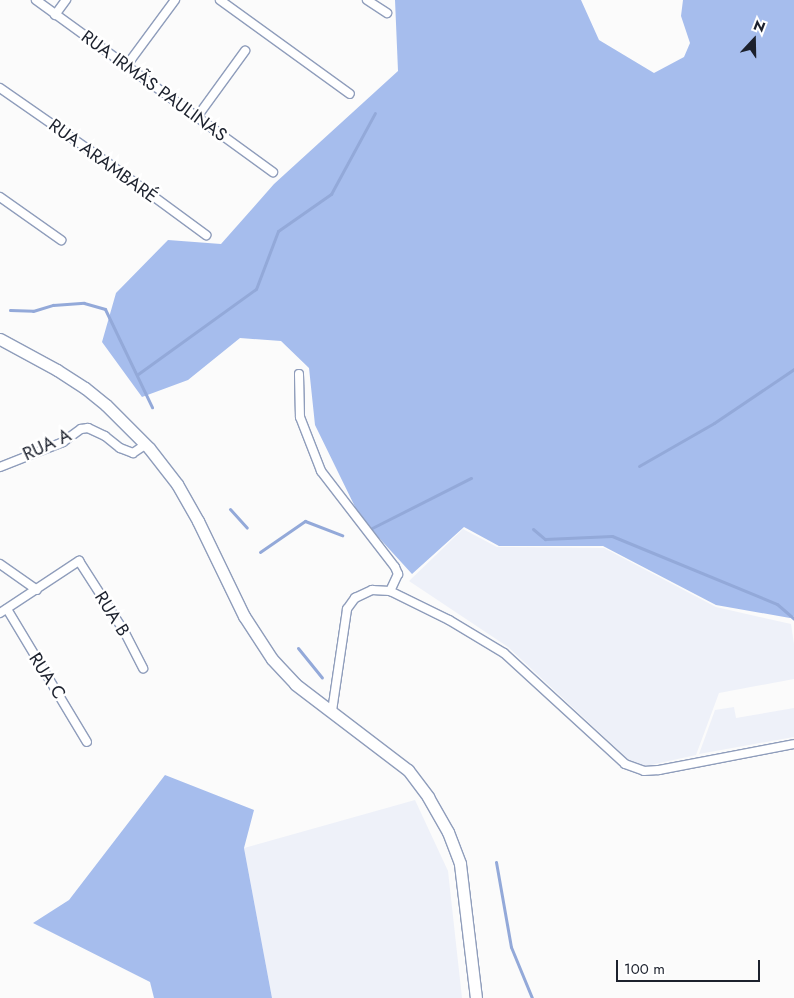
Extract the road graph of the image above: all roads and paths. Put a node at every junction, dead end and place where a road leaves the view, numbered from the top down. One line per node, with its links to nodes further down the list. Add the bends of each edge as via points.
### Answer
1 (36, 0): 7 (street, RUA IRMÃS PAULINAS)
2 (66, 0): 7 (street)
3 (175, 0): 9 (street)
4 (220, 0): 11 (street)
5 (367, 0): 6 (street)
6 (387, 13)
7 (55, 15): 9 (street, RUA IRMÃS PAULINAS)
8 (245, 51): 12 (street)
9 (127, 65): 12 (street, RUA IRMÃS PAULINAS)
10 (1, 90): 15 (street, RUA ARAMBARÉ)
11 (350, 94)
12 (197, 117): 13 (street, RUA IRMÃS PAULINAS)
13 (273, 172)
14 (0, 197): 16 (street)
15 (206, 235)
16 (61, 240)
17 (0, 339): 19 (main road, via 85,388)
18 (299, 374): 23 (street, via 300,417 321,471 395,567 398,574)
19 (145, 445): 20 (street, RUA A, via 133,453 120,448 106,436 88,428 81,429 63,442); 26 (main road, via 178,484 244,616 272,659 295,684)
20 (0, 467)
21 (0, 564): 22 (street)
22 (37, 590): 24 (street); 25 (street, RUA B, via 79,561 124,631)
23 (390, 591): 26 (street, via 372,590 355,598 347,609); 28 (street, via 449,620 504,653 625,764 644,771 659,770)
24 (3, 611): 27 (street, RUA C)
25 (143, 668)
26 (332, 711): 29 (main road, via 408,770 428,796 448,832 460,864)
27 (87, 742)
28 (794, 744)
29 (476, 998)

